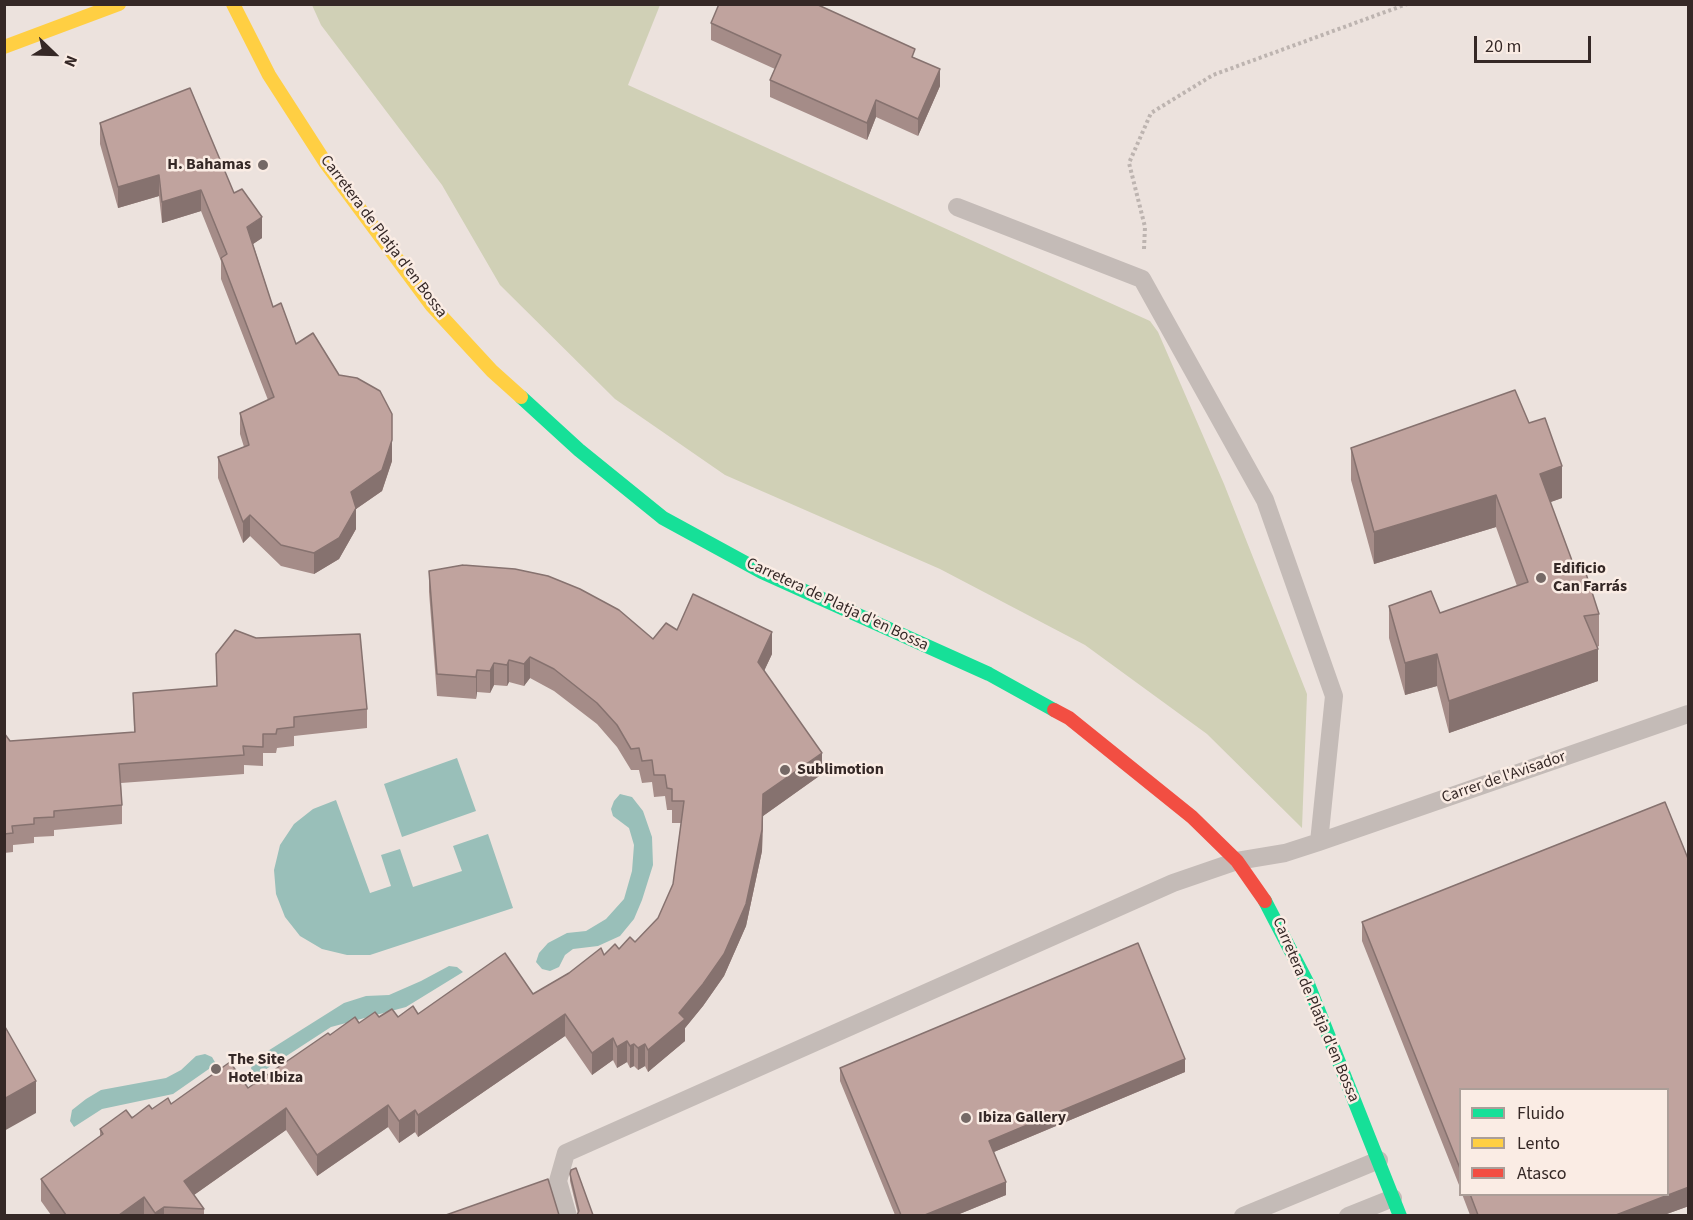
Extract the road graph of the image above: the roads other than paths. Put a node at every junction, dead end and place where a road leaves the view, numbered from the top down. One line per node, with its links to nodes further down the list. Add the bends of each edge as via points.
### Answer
1 (118, 4): 3 (street)
2 (233, 4): 7 (street, Carretera de Platja d'en Bossa, via 269,75 325,162 432,306 492,371 579,450 663,518 762,572 989,674 1069,718 1192,818)
3 (4, 47)
4 (957, 207): 6 (lane, via 1142,279 1265,500 1334,696)
5 (1689, 714): 6 (lane, Carrer de l'Avisador)
6 (1319, 842): 7 (lane, Carrer de l'Avisador, via 1285,853)
7 (1237, 861): 8 (street, Carretera de Platja d'en Bossa, via 1287,939); 10 (lane, Carrer de l'Avisador, via 1173,883 566,1153 558,1180)
8 (1379, 1160): 9 (street, Carretera de Platja d'en Bossa); 11 (lane)
9 (1394, 1198): 12 (lane); 13 (street, Carretera de Platja d'en Bossa)
10 (568, 1215)
11 (1243, 1215)
12 (1348, 1215)
13 (1400, 1215)

